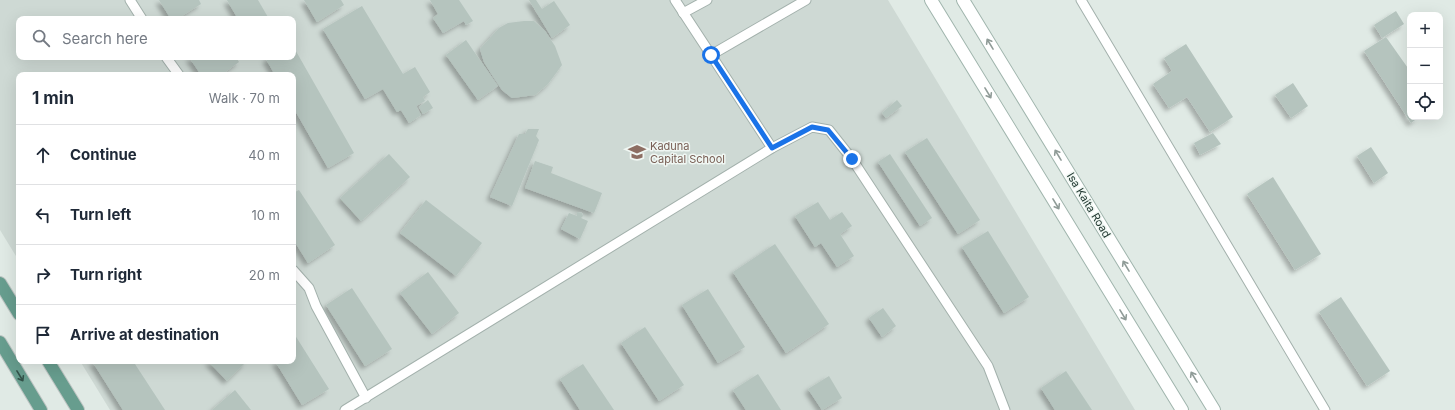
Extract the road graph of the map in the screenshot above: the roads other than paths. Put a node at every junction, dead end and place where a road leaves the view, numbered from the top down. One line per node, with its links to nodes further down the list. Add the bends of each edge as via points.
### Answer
1 (130, 0): 9 (lane)
2 (675, 0): 8 (lane)
3 (707, 0): 8 (lane)
4 (806, 0): 10 (lane)
5 (931, 0): 24 (main road, one-way to 24)
6 (963, 0): 25 (main road, Isa Kaita Road, one-way to 6)
7 (1081, 0): 26 (lane)
8 (683, 13): 10 (lane)
9 (140, 16)
10 (711, 55): 13 (lane)
11 (168, 60): 12 (lane)
12 (177, 72)
13 (772, 148): 19 (lane); 23 (lane, via 812,127 828,130 852,159 988,366)
14 (296, 273): 19 (lane, via 309,288 316,306)
15 (0, 283): 16 (main road)
16 (16, 309)
17 (0, 342): 20 (main road, one-way to 20)
18 (50, 364): 21 (main road)
19 (366, 398): 22 (lane)
20 (41, 410)
21 (78, 410)
22 (345, 410)
23 (1005, 410)
24 (1182, 410)
25 (1214, 410)
26 (1325, 410)

